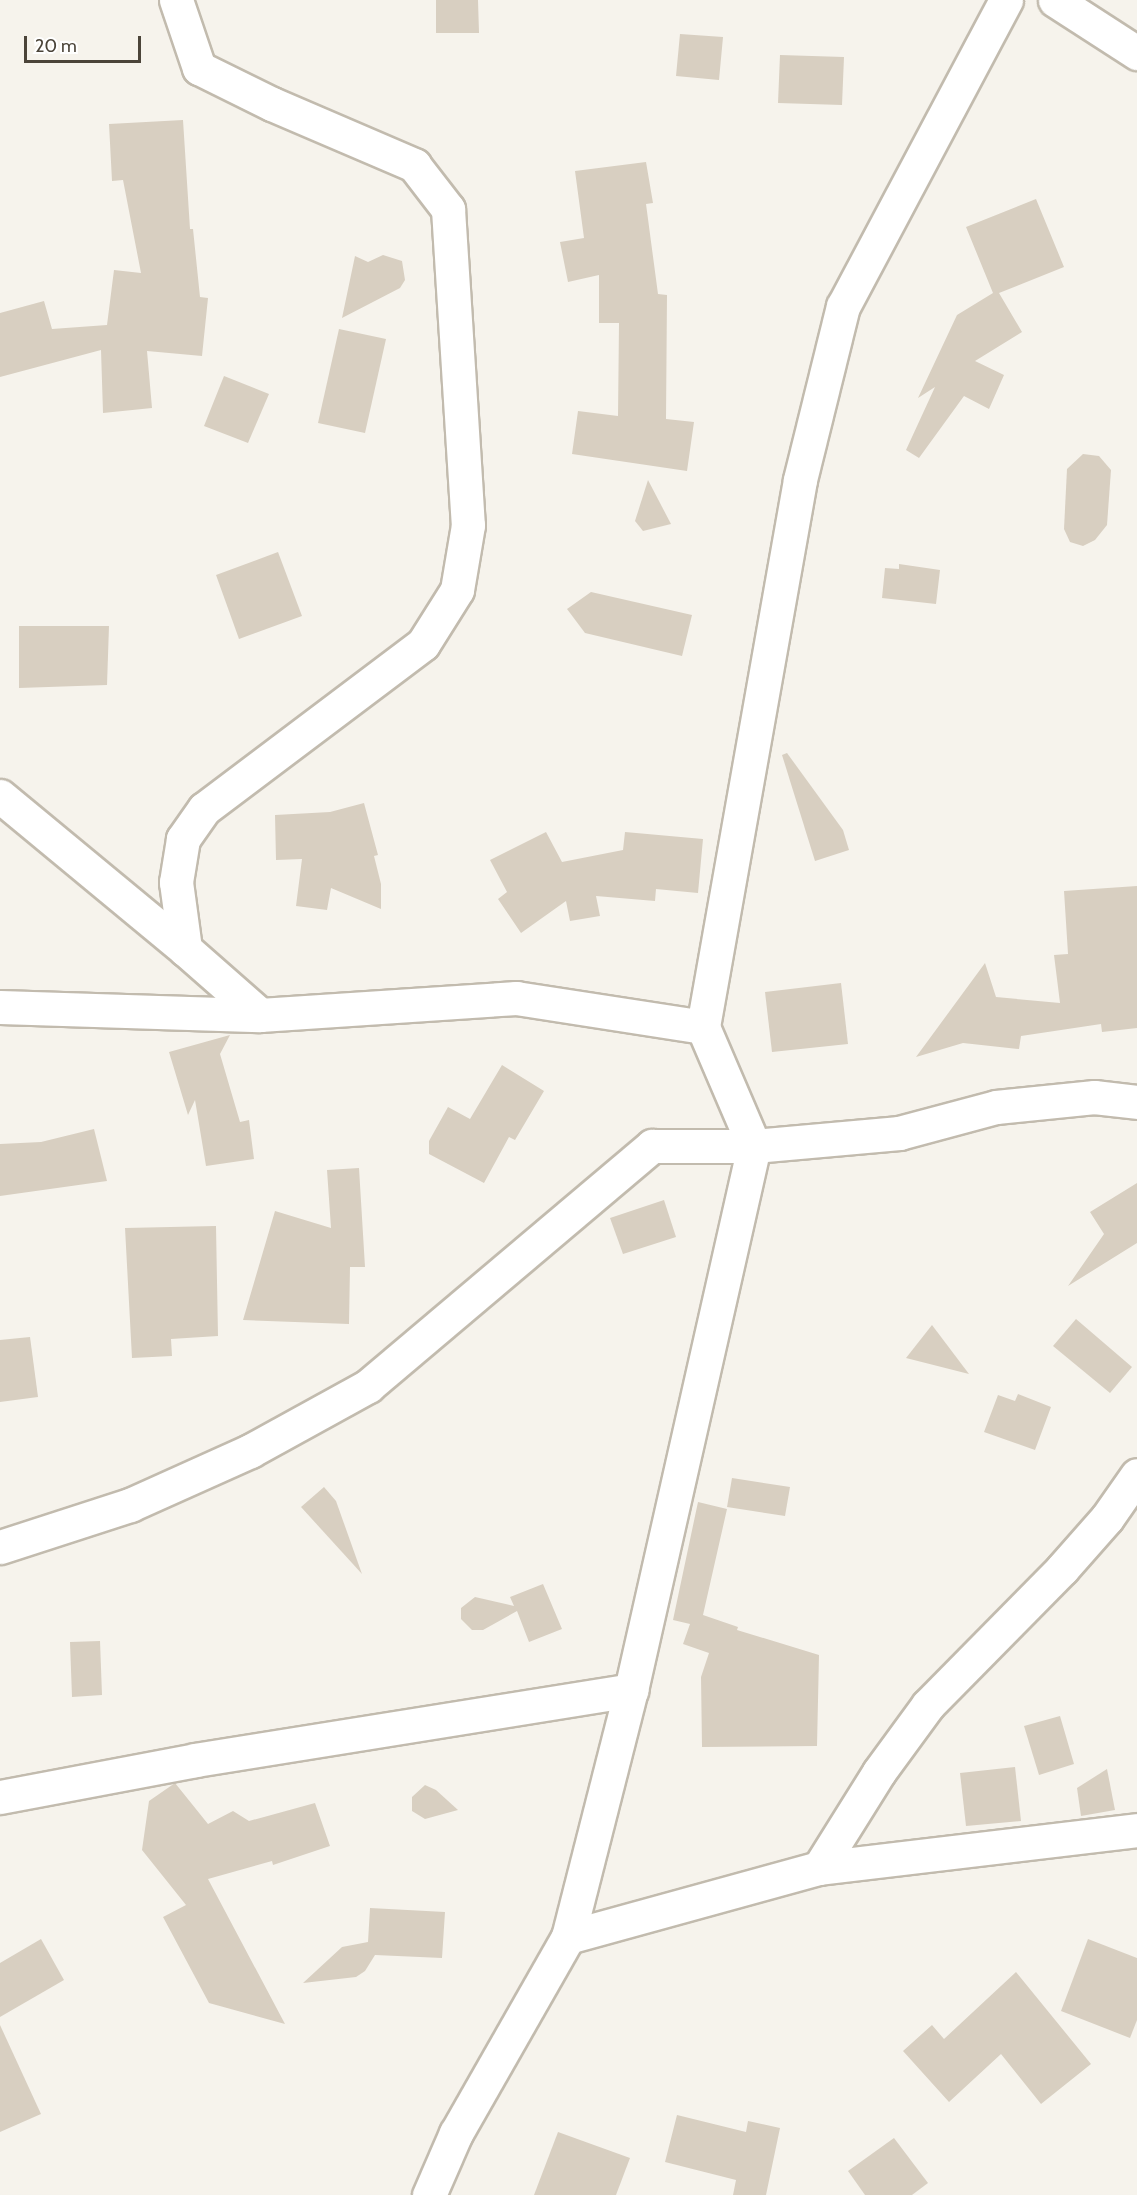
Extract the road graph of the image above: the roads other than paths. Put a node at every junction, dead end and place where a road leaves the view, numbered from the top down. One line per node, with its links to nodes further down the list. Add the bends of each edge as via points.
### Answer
1 (176, 0): 6 (street, via 199,68 414,165 448,209 468,525 457,590 423,644 204,809 183,839 176,882)
2 (1006, 0): 9 (street, via 843,306 800,480)
3 (1054, 0): 4 (street)
4 (1137, 53)
5 (0, 796): 6 (street)
6 (185, 949): 8 (street)
7 (0, 1007): 8 (street)
8 (260, 1015): 9 (street, via 516,998)
9 (703, 1027): 11 (street)
10 (1137, 1102): 11 (street, via 1094,1097 996,1107 899,1133)
11 (754, 1146): 13 (street, via 652,1146 368,1386 250,1451 130,1505); 14 (street)
12 (1137, 1475): 17 (street, via 1107,1518 1062,1569 928,1706 879,1772)
13 (0, 1546)
14 (632, 1690): 15 (street, via 195,1760); 18 (street)
15 (0, 1797)
16 (1137, 1830): 17 (street)
17 (819, 1868): 18 (street)
18 (568, 1938): 19 (street, via 456,2133)
19 (429, 2195)

